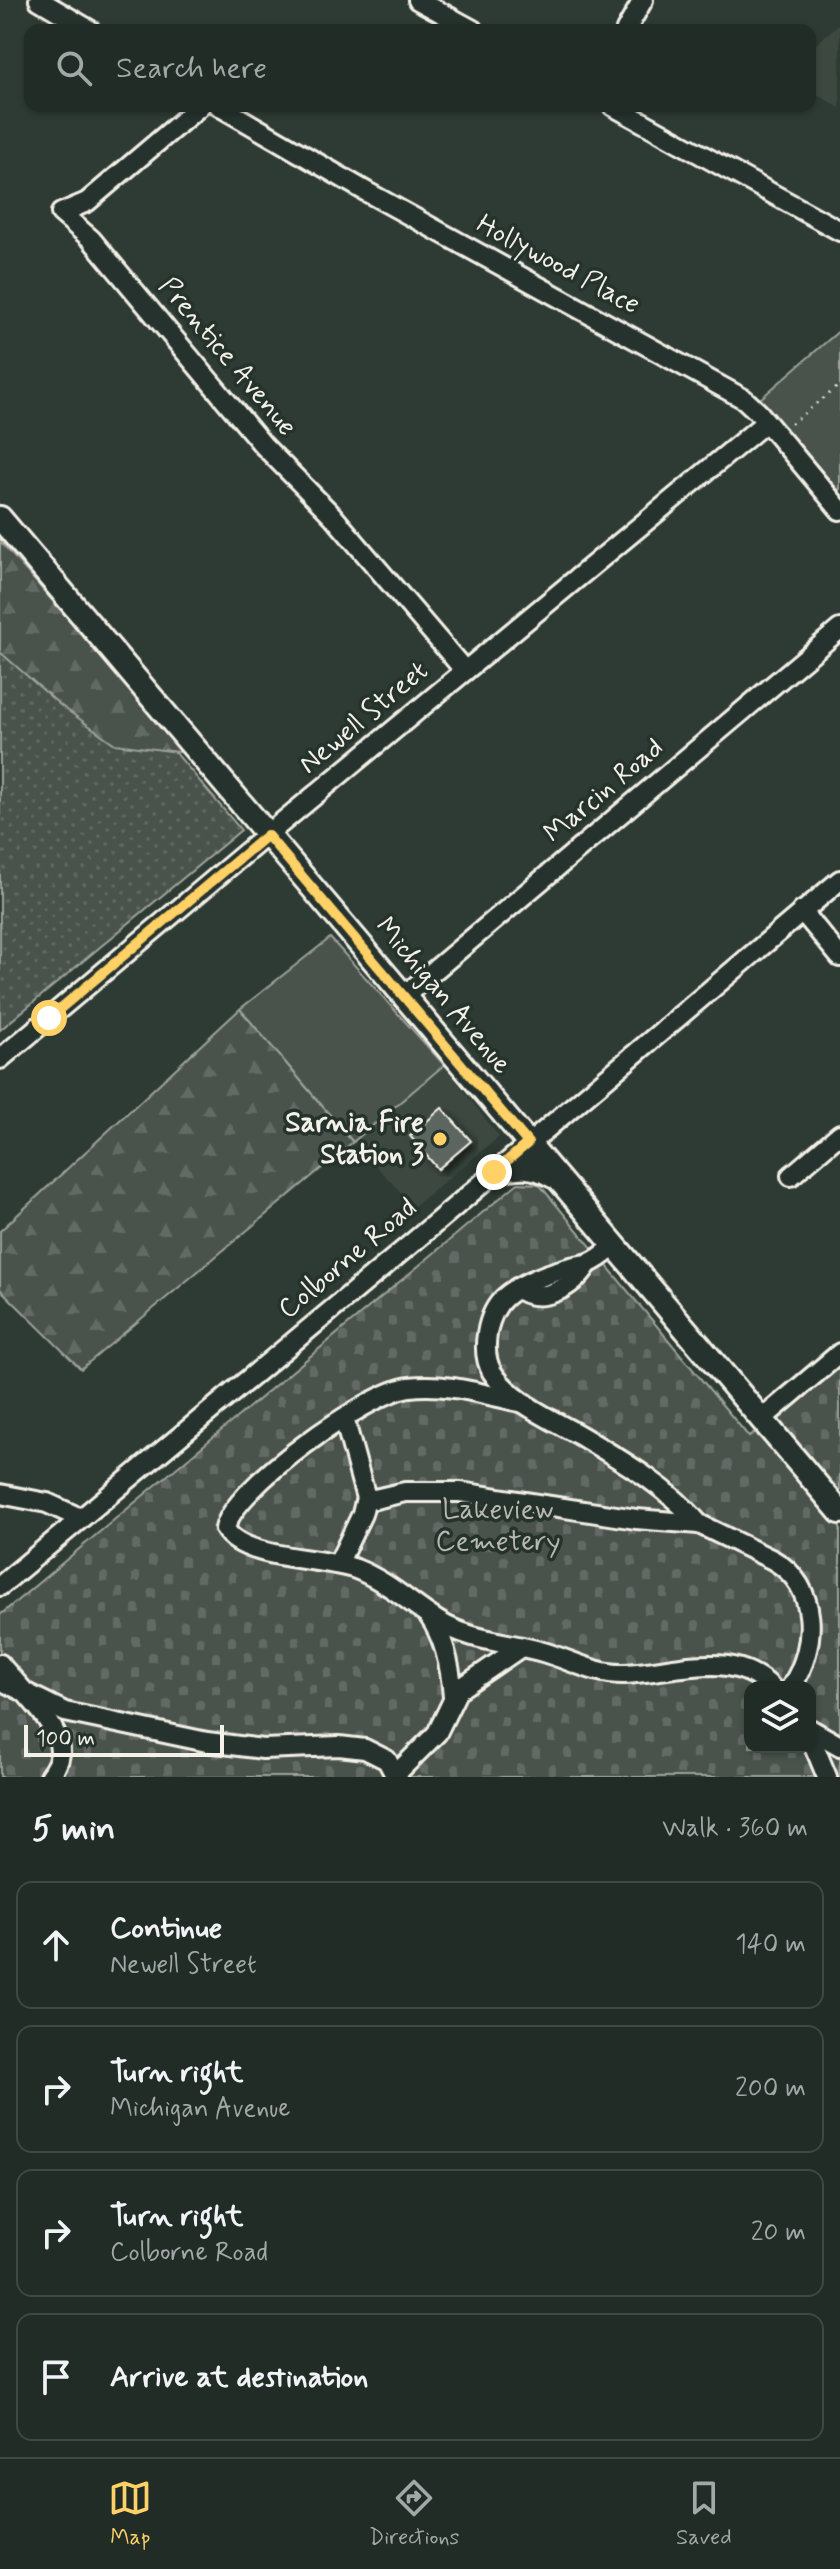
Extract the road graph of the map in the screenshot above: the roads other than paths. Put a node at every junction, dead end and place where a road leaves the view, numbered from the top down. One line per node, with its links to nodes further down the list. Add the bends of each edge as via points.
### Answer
1 (39, 0): 4 (street)
2 (418, 0): 5 (street)
3 (643, 0): 6 (street)
4 (80, 24)
5 (462, 24)
6 (629, 24)
7 (193, 112): 15 (street, Prentice Avenue, via 87,202 61,213 91,239 263,445 332,515)
8 (229, 112): 11 (street, Hollywood Place, via 735,394)
9 (624, 112): 10 (street)
10 (840, 231)
11 (772, 429): 12 (street, Hollywood Place); 15 (street, Newell Street)
12 (840, 510)
13 (0, 518): 16 (main road, Michigan Avenue)
14 (840, 629): 20 (street, Marcin Road)
15 (465, 671): 16 (street, Newell Street)
16 (267, 835): 20 (main road, Michigan Avenue); 21 (street, Newell Street)
17 (840, 880): 18 (street, Colborne Road)
18 (802, 911): 19 (street); 23 (street, Colborne Road)
19 (840, 957)
20 (404, 996): 23 (main road, Michigan Avenue)
21 (0, 1059)
22 (840, 1134): 25 (street)
23 (528, 1143): 24 (street, Colborne Road); 26 (main road, Michigan Avenue)
24 (494, 1172): 26 (main road, via 526,1165); 37 (street, Colborne Road)
25 (791, 1176)
26 (557, 1179): 27 (main road, Michigan Avenue)
27 (614, 1246): 29 (street, via 588,1264 517,1288 501,1300 490,1318); 33 (main road, Michigan Avenue)
28 (840, 1353): 33 (street)
29 (491, 1369): 30 (street); 31 (street)
30 (467, 1389): 31 (street); 32 (street, via 408,1387)
31 (524, 1403): 38 (street, via 639,1473)
32 (344, 1418): 35 (street); 39 (street, via 243,1498 225,1529 239,1543 254,1548)
33 (762, 1419): 36 (main road, Michigan Avenue)
34 (0, 1494): 37 (street, via 47,1503)
35 (366, 1498): 38 (street, via 460,1492); 39 (street)
36 (840, 1512)
37 (80, 1518): 40 (street, Colborne Road)
38 (699, 1524): 46 (street, via 773,1560 794,1577 807,1603 810,1641)
39 (338, 1564): 41 (street, via 382,1582)
40 (0, 1586)
41 (426, 1612): 42 (street, via 469,1635); 48 (street, via 445,1654)
42 (521, 1647): 45 (street, via 605,1673 728,1666); 48 (street, via 465,1683)
43 (0, 1664): 47 (street)
44 (0, 1680): 47 (street)
45 (764, 1681)
46 (794, 1681)
47 (24, 1694): 52 (street, via 65,1712 207,1742 263,1749 365,1749 381,1755); 53 (street, via 59,1743 59,1761)
48 (453, 1697): 52 (street, via 437,1733)
49 (816, 1732): 50 (street)
50 (840, 1746)
51 (816, 1750): 54 (street)
52 (395, 1776)
53 (49, 1777)
54 (827, 1777)

